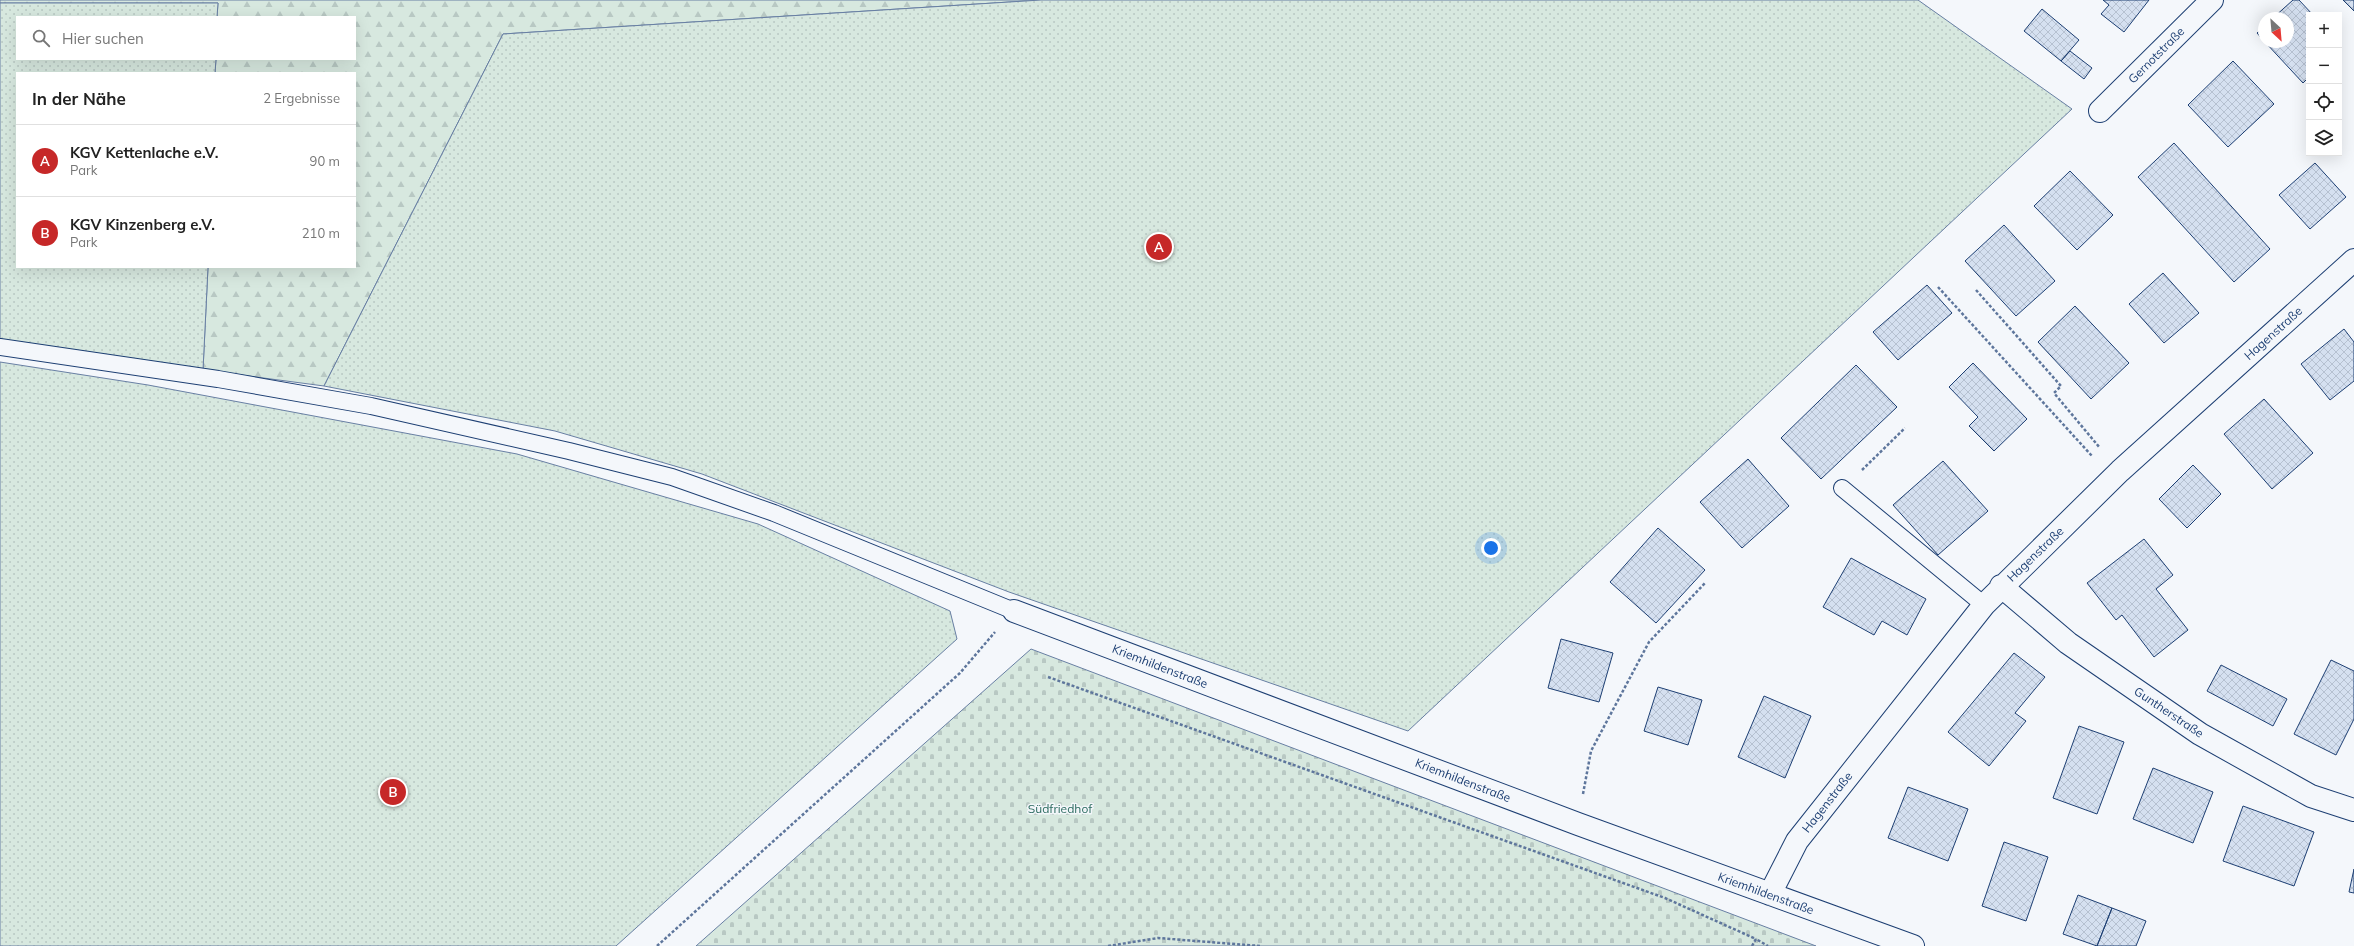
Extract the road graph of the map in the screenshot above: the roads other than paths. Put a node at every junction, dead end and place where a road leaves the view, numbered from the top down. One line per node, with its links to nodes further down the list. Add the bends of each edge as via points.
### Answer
1 (2212, 0): 2 (street, Gernotstraße)
2 (2100, 111)
3 (2354, 260): 6 (street, Hagenstraße, via 2116,475)
4 (0, 347): 8 (lane, via 218,379 371,406 672,477 774,514)
5 (1842, 488): 7 (lane)
6 (2002, 586): 7 (street, Hagenstraße); 9 (street, Guntherstraße, via 2068,643 2200,734 2311,796)
7 (1984, 605): 10 (street, Hagenstraße, via 1797,841)
8 (1014, 611): 10 (street, Kriemhildenstraße)
9 (2354, 810)
10 (1770, 894): 11 (street, Kriemhildenstraße)
11 (1913, 946)

